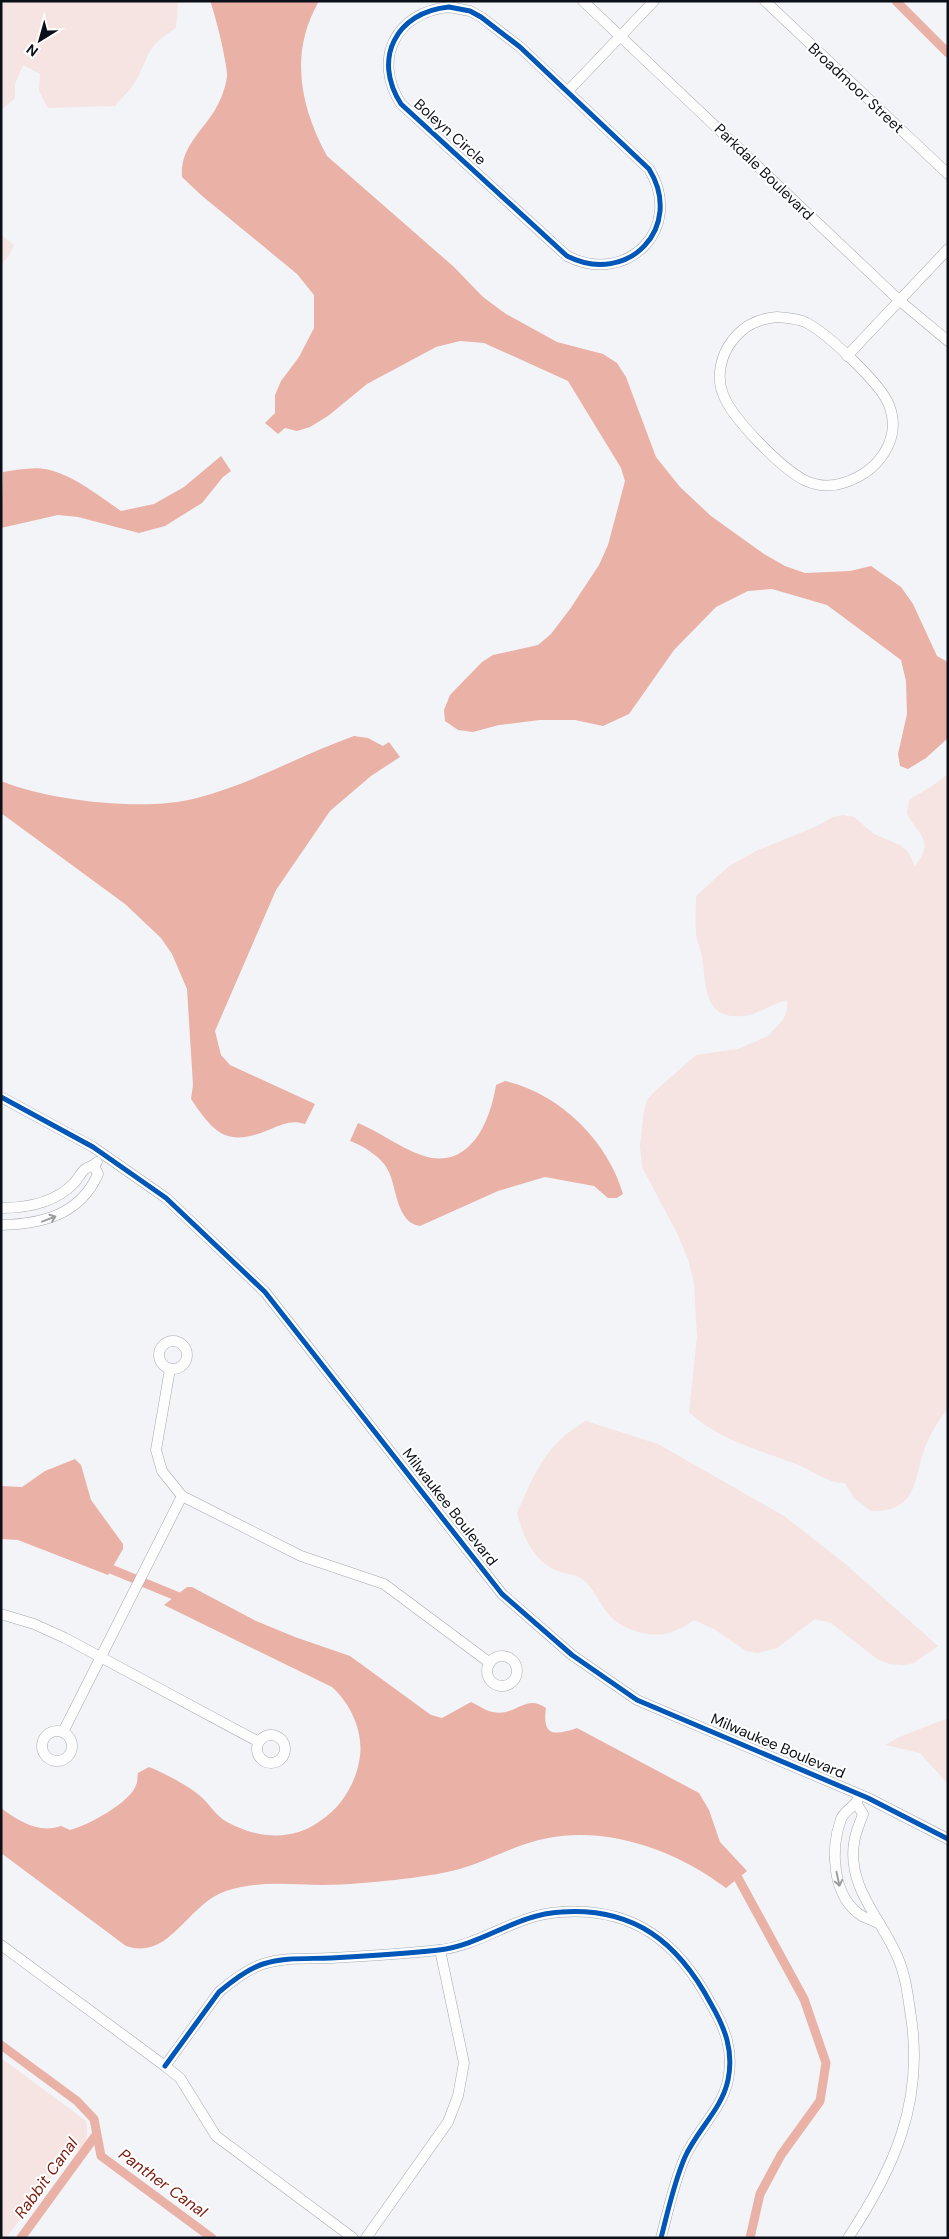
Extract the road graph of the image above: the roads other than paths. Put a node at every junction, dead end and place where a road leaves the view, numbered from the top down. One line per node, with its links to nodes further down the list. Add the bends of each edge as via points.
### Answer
1 (583, 1): 4 (street, Parkdale Boulevard)
2 (654, 1): 4 (street)
3 (765, 1): 6 (street, Broadmoor Street)
4 (620, 36): 5 (street); 8 (street, Parkdale Boulevard)
5 (568, 91): 5 (street, Boleyn Circle, via 481,17 460,8 434,8 410,20 397,35 389,56 389,83 408,112 555,246 567,256 588,264 622,261 641,250 654,232 660,212 659,190 641,160)
6 (948, 174)
7 (948, 249): 8 (street)
8 (900, 301): 9 (street, Parkdale Boulevard); 10 (street)
9 (948, 341)
10 (847, 356): 10 (street, via 886,398 893,419 890,440 879,462 867,473 840,485 815,484 794,472 737,419 723,394 721,366 729,345 743,328 777,317 807,323)
11 (1, 1097): 12 (street, Milwaukee Boulevard)
12 (102, 1154): 13 (street); 25 (street, Milwaukee Boulevard, via 166,1198 265,1292 502,1594 572,1655 637,1700)
13 (94, 1166): 15 (street, via 85,1168 76,1182 60,1194); 16 (street, one-way to 13, via 54,1217 79,1202 98,1174)
14 (1, 1208): 15 (street)
15 (22, 1208): 16 (street)
16 (24, 1225): 17 (street)
17 (1, 1226)
18 (170, 1369): 19 (street, via 156,1450 162,1471)
19 (182, 1496): 21 (street); 22 (street, via 301,1556 384,1584)
20 (1, 1614): 21 (street, via 34,1624)
21 (100, 1656): 23 (street); 24 (street)
22 (490, 1663)
23 (63, 1732)
24 (259, 1742)
25 (858, 1799): 26 (street, Milwaukee Boulevard); 27 (street, via 863,1814 854,1842); 28 (street, via 842,1818)
26 (948, 1839)
27 (853, 1860): 28 (street); 29 (street, via 858,1886)
28 (835, 1862): 29 (street, one-way to 29, via 839,1886 851,1905 861,1915)
29 (881, 1925): 36 (street, via 898,1958 910,2004 914,2042 912,2095 903,2135 885,2177)
30 (1, 1945): 32 (street)
31 (440, 1950): 32 (street, via 294,1959 261,1965 219,1992); 34 (street, via 464,2063 458,2096 448,2122); 35 (street, via 470,1943 534,1917 585,1911 606,1914 644,1929 664,1942 688,1965 726,2034 730,2053 729,2073 724,2092 684,2158)
32 (165, 2066): 33 (street, via 180,2078 216,2136)
33 (353, 2238)
34 (366, 2238)
35 (661, 2238)
36 (848, 2238)

